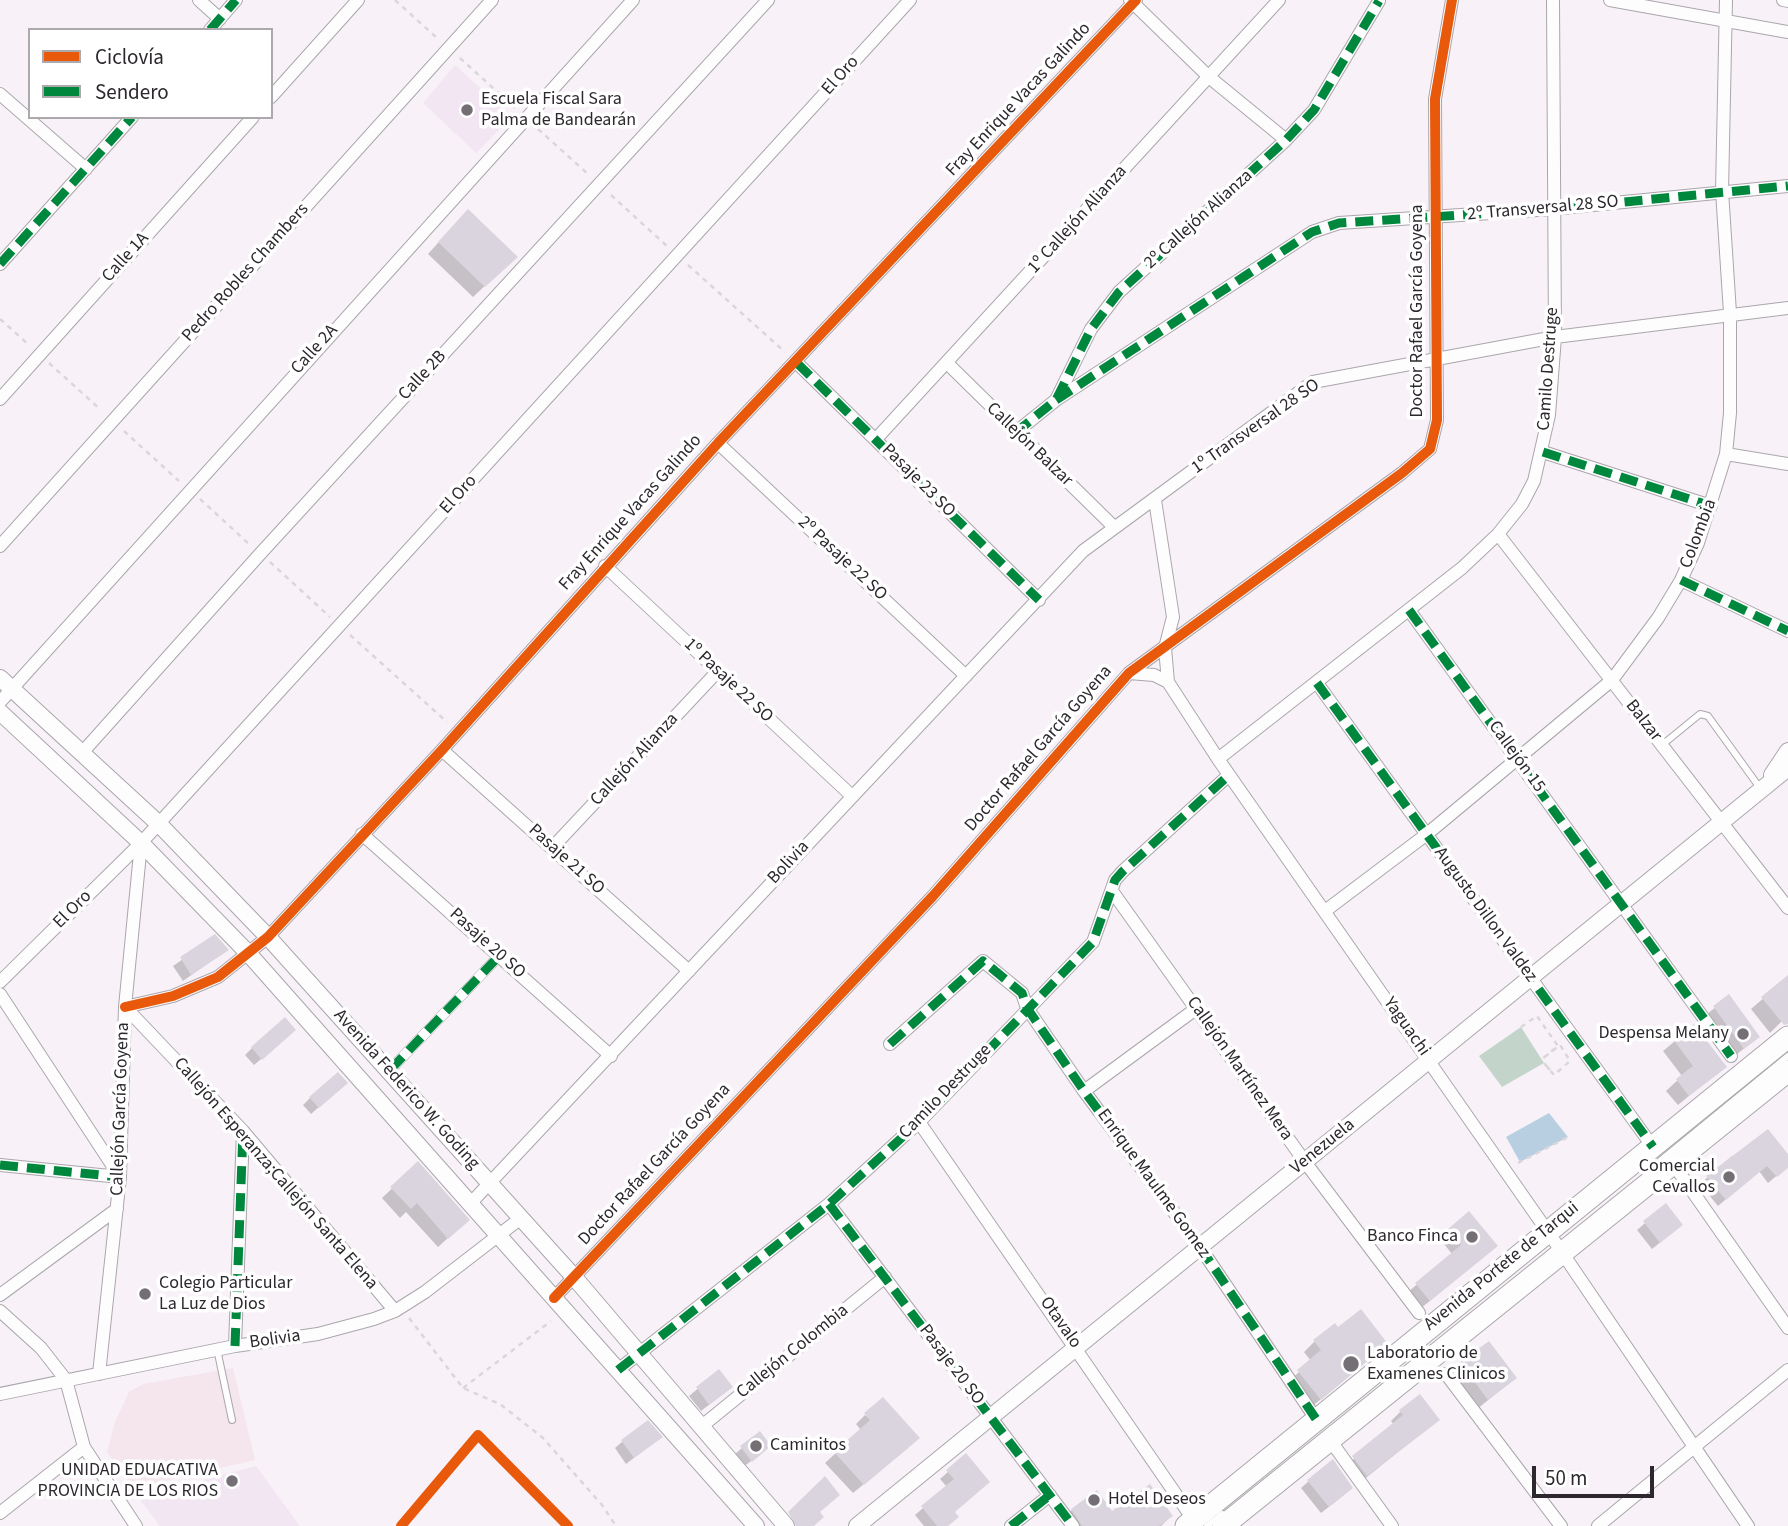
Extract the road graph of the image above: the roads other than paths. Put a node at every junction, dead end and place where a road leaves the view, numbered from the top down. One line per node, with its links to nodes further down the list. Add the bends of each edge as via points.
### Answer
1 (199, 0): 15 (street)
2 (236, 0): 15 (street)
3 (358, 0): 21 (street)
4 (492, 0): 52 (street, Pedro Robles Chambers)
5 (633, 0): 65 (street, Calle 2A, via 190,490)
6 (768, 0): 71 (street, Calle 2B)
7 (909, 0): 79 (street, El Oro)
8 (1279, 0): 19 (street, 1º Callejón Alianza)
9 (1452, 0): 31 (street, Doctor Rafael García Goyena, via 1435,99)
10 (1553, 0): 30 (street, Camilo Destruge)
11 (1610, 0): 16 (street)
12 (1726, 0): 16 (street, Colombia)
13 (1133, 1): 19 (street); 38 (street, Fray Enrique Vacas Galindo)
14 (1379, 1): 26 (street, 2º Callejón Alianza, via 1314,110)
15 (220, 19): 17 (street)
16 (1726, 21): 18 (street); 29 (street, Colombia)
17 (212, 28)
18 (1788, 32)
19 (1209, 77): 26 (street); 39 (street, 1º Callejón Alianza)
20 (0, 94): 22 (street)
21 (273, 95)
22 (28, 118)
23 (29, 119): 27 (street)
24 (130, 119): 27 (street)
25 (251, 119): 40 (street, Calle 1A)
26 (1286, 140): 41 (street, 2º Callejón Alianza, via 1119,292 1091,329)
27 (86, 169): 32 (street)
28 (1788, 186): 29 (street, 2º Transversal 28 SO)
29 (1722, 191): 30 (street, 2º Transversal 28 SO); 35 (street, Colombia)
30 (1552, 209): 31 (street, 2º Transversal 28 SO); 36 (street, Camilo Destruge)
31 (1435, 218): 37 (street, Doctor Rafael García Goyena); 41 (street, 2º Transversal 28 SO, via 1339,223 1312,232)
32 (5, 248): 33 (street)
33 (0, 264)
34 (1788, 308): 35 (street, 1º Transversal 28 SO)
35 (1730, 313): 36 (street, 1º Transversal 28 SO); 46 (street, Colombia)
36 (1555, 337): 37 (street, 1º Transversal 28 SO); 45 (street, Camilo Destruge)
37 (1436, 360): 48 (street, 1º Transversal 28 SO, via 1313,382); 58 (street, Doctor Rafael García Goyena, via 1437,420 1430,449)
38 (797, 363): 43 (street, Pasaje 23 SO); 44 (street, Fray Enrique Vacas Galindo)
39 (947, 363): 42 (street, Callejón Balzar); 43 (street, 1º Callejón Alianza)
40 (0, 399)
41 (1056, 400): 42 (street, 2º Callejón Alianza)
42 (1015, 433): 50 (street, Callejón Balzar)
43 (876, 439): 55 (street, Pasaje 23 SO)
44 (718, 443): 53 (street, Fray Enrique Vacas Galindo); 61 (street, 2º Pasaje 22 SO)
45 (1543, 452): 49 (street); 51 (street, Camilo Destruge, via 1522,505)
46 (1726, 454): 47 (street); 49 (street, Colombia)
47 (1788, 464)
48 (1155, 500): 50 (street, 1º Transversal 28 SO); 58 (street, Yaguachi, via 1173,617)
49 (1711, 506): 54 (street, Colombia)
50 (1113, 526): 55 (street, Bolivia, via 1083,551)
51 (1498, 534): 56 (street, Camilo Destruge); 62 (street, Balzar)
52 (0, 547)
53 (606, 566): 59 (street, 1º Pasaje 22 SO); 69 (street, Fray Enrique Vacas Galindo)
54 (1681, 580): 57 (street); 62 (street, Colombia)
55 (1039, 600): 61 (street, Bolivia)
56 (1409, 610): 64 (street, Camilo Destruge); 72 (street, Callejón 15)
57 (1788, 631)
58 (1165, 648): 60 (street, Doctor Rafael García Goyena); 63 (street, Yaguachi)
59 (717, 672): 77 (street, 1º Pasaje 22 SO); 83 (street, Callejón Alianza)
60 (1129, 673): 63 (street); 123 (street, Doctor Rafael García Goyena, via 933,896)
61 (966, 676): 77 (street, Bolivia)
62 (1612, 680): 68 (street, Balzar); 72 (street, Colombia)
63 (1168, 681): 73 (street, Yaguachi)
64 (1317, 683): 73 (street, Camilo Destruge); 81 (street, Augusto Dillon Valdez)
65 (6, 684): 66 (street, Calle 2A); 71 (street, Avenida Federico W. Goding)
66 (0, 702)
67 (0, 712): 82 (street, Avenida Federico W. Goding)
68 (1662, 745): 76 (lane, via 1700,714 1708,716); 78 (street, Balzar)
69 (442, 750): 80 (street, Fray Enrique Vacas Galindo); 83 (street, Pasaje 21 SO)
70 (1788, 751): 76 (street)
71 (81, 754): 79 (street, Avenida Federico W. Goding)
72 (1517, 758): 81 (street, Colombia); 85 (street, Callejón 15)
73 (1218, 760): 75 (street, Yaguachi)
74 (1788, 768): 76 (street, Venezuela)
75 (1229, 775): 84 (street, Camilo Destruge, via 1123,871); 87 (street, Yaguachi)
76 (1761, 790): 78 (street, Venezuela)
77 (852, 796): 91 (street, Bolivia)
78 (1721, 822): 85 (street, Venezuela); 86 (street, Balzar)
79 (159, 824): 82 (street, El Oro); 88 (street, Avenida Federico W. Goding)
80 (362, 834): 88 (street, Fray Enrique Vacas Galindo); 90 (street, Pasaje 20 SO)
81 (1426, 834): 87 (street, Colombia); 92 (street, Augusto Dillon Valdez)
82 (141, 843): 89 (street, Avenida Federico W. Goding); 93 (street, El Oro); 95 (street, Callejón García Goyena)
83 (552, 848): 91 (street, Pasaje 21 SO)
84 (1112, 891): 96 (street, Camilo Destruge, via 1093,942); 97 (street, Callejón Martínez Mera)
85 (1622, 903): 92 (street, Venezuela); 102 (street, Callejón 15)
86 (1788, 908)
87 (1325, 911): 104 (street, Yaguachi)
88 (268, 937): 89 (street, Fray Enrique Vacas Galindo); 105 (street, Avenida Federico W. Goding)
89 (248, 953): 95 (street, Fray Enrique Vacas Galindo, via 218,977 173,996); 117 (street, Avenida Federico W. Goding)
90 (500, 955): 101 (street, Pasaje 20 SO); 105 (street)
91 (689, 971): 101 (street, Bolivia)
92 (1530, 978): 104 (street, Venezuela); 110 (street, Augusto Dillon Valdez)
93 (0, 982)
94 (0, 994): 114 (street)
95 (125, 1007): 109 (street, Callejón Esperanza;Callejón Santa Elena); 114 (street, Callejón García Goyena)
96 (1027, 1008): 99 (street, Enrique Maulme Gomez, via 1022,993 986,962 979,962); 107 (street, Enrique Maulme Gomez); 108 (street, Camilo Destruge)
97 (1197, 1008): 107 (street); 111 (street, Callejón Martínez Mera)
98 (1788, 1037): 110 (main road, Avenida Portete de Tarqui)
99 (891, 1044)
100 (1788, 1044): 121 (lane, Avenida Portete de Tarqui)
101 (611, 1056): 115 (street, Bolivia)
102 (1731, 1056)
103 (1788, 1056): 110 (lane, Avenida Portete de Tarqui)
104 (1429, 1061): 111 (street, Venezuela); 121 (street, Yaguachi)
105 (390, 1070): 115 (street, Avenida Federico W. Goding)
106 (1788, 1071): 113 (main road, Avenida Portete de Tarqui)
107 (1084, 1091): 122 (street, Enrique Maulme Gomez)
108 (919, 1122): 116 (street, Camilo Destruge); 132 (street, Otavalo)
109 (243, 1131): 127 (street, Callejón Esperanza;Callejón Santa Elena); 131 (street)
110 (1652, 1157): 121 (main road, Avenida Portete de Tarqui)
111 (1305, 1162): 122 (street, Venezuela); 129 (street, Callejón Martínez Mera)
112 (0, 1165): 114 (street)
113 (1674, 1165): 121 (main road, Avenida Portete de Tarqui); 130 (street)
114 (120, 1177): 118 (street, Callejón García Goyena)
115 (491, 1184): 117 (street, Bolivia); 119 (street, Avenida Federico W. Goding)
116 (829, 1204): 124 (street, Pasaje 20 SO); 134 (street, Camilo Destruge)
117 (469, 1205): 120 (street, Avenida Federico W. Goding)
118 (117, 1209): 125 (street); 137 (street, Callejón García Goyena)
119 (521, 1218): 120 (street, Bolivia); 123 (street, Avenida Federico W. Goding)
120 (499, 1237): 126 (street, Avenida Federico W. Goding); 127 (street, Bolivia)
121 (1555, 1242): 142 (main road, Avenida Portete de Tarqui); 145 (main road, Avenida Portete de Tarqui); 147 (street, Yaguachi); 151 (lane, Avenida Portete de Tarqui)
122 (1200, 1247): 132 (street, Venezuela); 142 (street, Enrique Maulme Gomez)
123 (574, 1277): 126 (street, Doctor Rafael García Goyena); 134 (street, Avenida Federico W. Goding)
124 (885, 1277): 141 (street, Pasaje 20 SO); 144 (street, Callejón Colombia)
125 (0, 1295)
126 (560, 1304): 135 (street, Avenida Federico W. Goding)
127 (398, 1309): 131 (street, Bolivia, via 318,1334)
128 (0, 1311): 139 (street, via 41,1348)
129 (1419, 1313)
130 (1788, 1328)
131 (235, 1346): 133 (street, Bolivia)
132 (1077, 1347): 141 (street, Venezuela); 151 (street, Otavalo)
133 (217, 1349): 137 (street, Bolivia); 143 (lane)
134 (640, 1353): 135 (street, Camilo Destruge); 144 (street, Avenida Federico W. Goding)
135 (618, 1370): 153 (street, Avenida Federico W. Goding)
136 (1788, 1370): 147 (street)
137 (99, 1374): 139 (street, Bolivia)
138 (1446, 1374): 159 (street)
139 (66, 1380): 140 (street, Bolivia); 146 (street)
140 (0, 1394)
141 (991, 1417): 148 (street, Pasaje 20 SO); 155 (street, Venezuela)
142 (1316, 1419): 151 (main road, Avenida Portete de Tarqui)
143 (232, 1420)
144 (702, 1426): 154 (street, Avenida Federico W. Goding)
145 (1330, 1440): 150 (main road, Avenida Portete de Tarqui); 158 (street)
146 (84, 1447): 149 (street); 152 (street)
147 (1695, 1447): 160 (street); 161 (street, Yaguachi)
148 (1050, 1495): 156 (street); 157 (street, Pasaje 20 SO)
149 (0, 1513)
150 (1226, 1518): 151 (lane, Avenida Portete de Tarqui)
151 (1196, 1524)
152 (136, 1526)
153 (756, 1526)
154 (786, 1526)
155 (857, 1526)
156 (1011, 1526)
157 (1073, 1526)
158 (1392, 1526)
159 (1561, 1526)
160 (1598, 1526)
161 (1748, 1526)

